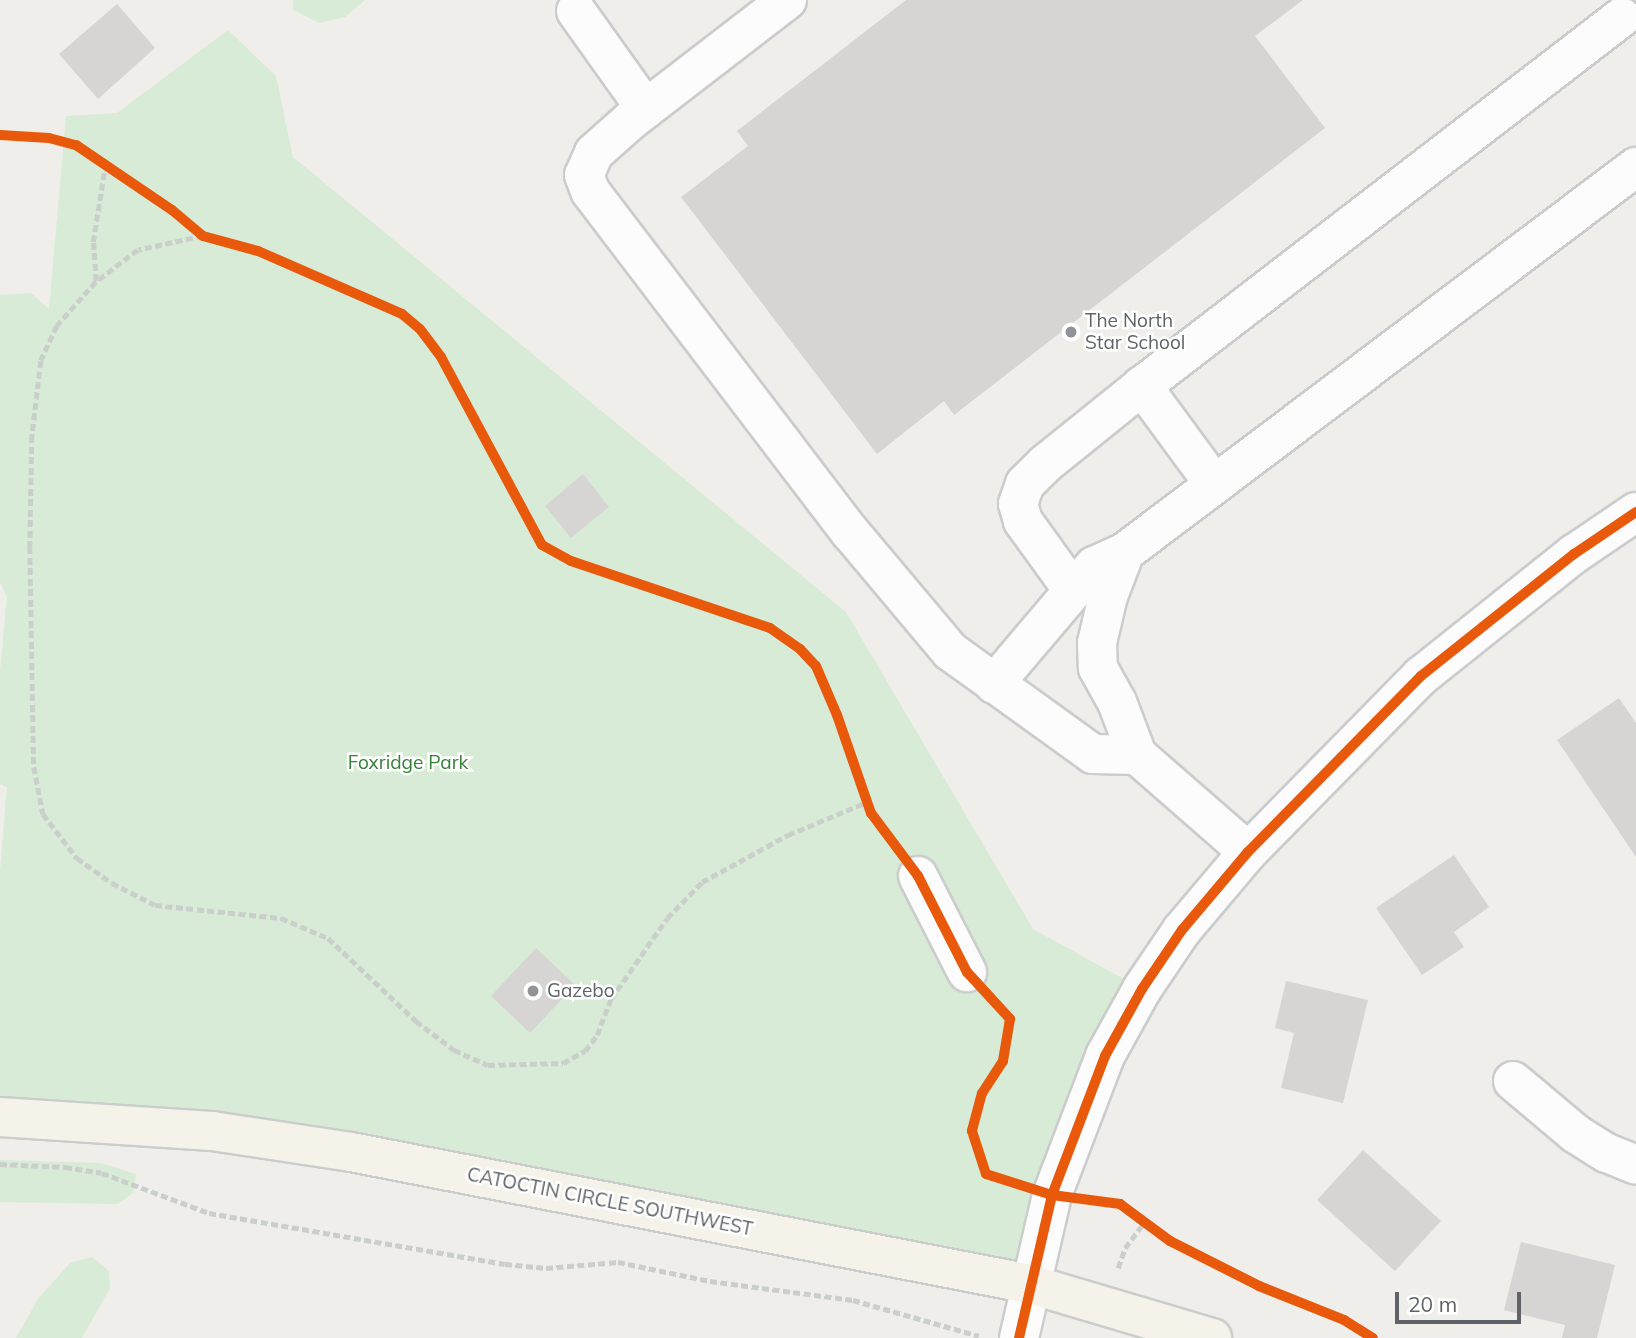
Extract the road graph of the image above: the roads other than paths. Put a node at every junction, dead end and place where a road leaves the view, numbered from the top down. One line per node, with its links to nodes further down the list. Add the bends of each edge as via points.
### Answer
1 (787, 0): 4 (street)
2 (576, 10): 4 (street)
3 (1622, 17): 6 (street)
4 (646, 109): 11 (street, via 594,153 584,175 590,191 851,533 950,651)
5 (1636, 167): 7 (street)
6 (1142, 386): 7 (street); 10 (street, via 1045,464 1025,484 1018,503 1023,522)
7 (1214, 484): 9 (street)
8 (1632, 524): 13 (street, via 1574,554 1421,676)
9 (1125, 552): 10 (street, via 1094,566); 12 (street, via 1097,643 1098,668)
10 (1072, 589): 11 (street)
11 (995, 684): 12 (street, via 1093,754)
12 (1137, 755): 13 (street)
13 (1248, 852): 19 (street, via 1182,930 1105,1056 1052,1195)
14 (918, 876): 15 (street)
15 (968, 972)
16 (1513, 1081): 18 (street, via 1576,1134)
17 (0, 1117): 19 (main road, CATOCTIN CIRCLE SOUTHWEST, via 212,1131 351,1152)
18 (1636, 1165)
19 (1030, 1284): 20 (street); 21 (main road, CATOCTIN CIRCLE SOUTHWEST)
20 (1019, 1338)
21 (1212, 1338)

